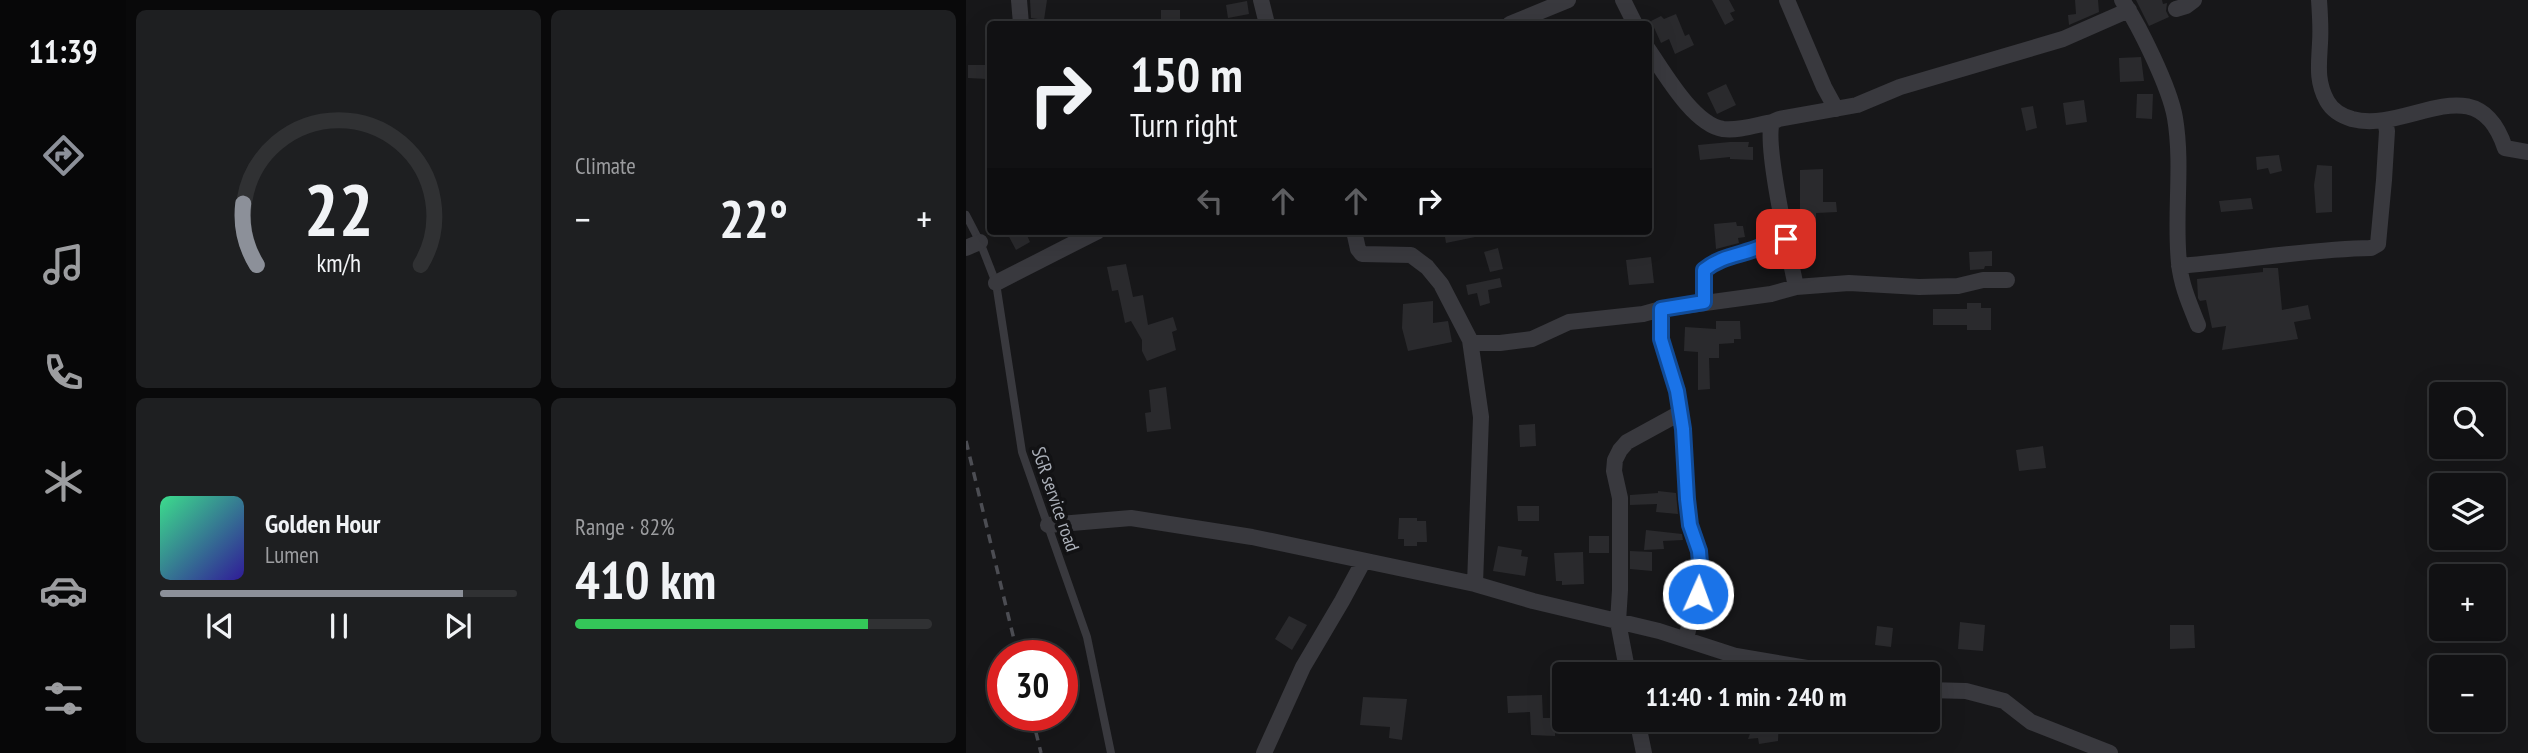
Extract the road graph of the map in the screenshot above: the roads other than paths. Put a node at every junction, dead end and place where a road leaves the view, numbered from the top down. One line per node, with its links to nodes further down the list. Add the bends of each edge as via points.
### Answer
1 (1019, 0): 10 (street)
2 (1261, 0): 11 (street)
3 (1568, 0): 12 (street)
4 (1623, 0): 13 (street)
5 (1787, 0): 15 (street)
6 (2194, 0): 9 (street)
7 (2319, 0): 16 (street, via 2317,70 2327,102 2342,116 2362,122)
8 (2126, 5): 15 (street, via 2063,39); 24 (street, via 2175,116)
9 (2176, 9)
10 (1021, 21)
11 (1265, 21)
12 (1517, 21)
13 (1634, 21)
14 (1652, 55): 17 (street, via 1694,111 1711,124 1733,129)
15 (1836, 109): 17 (street)
16 (2385, 121): 18 (street, via 2454,104 2469,105 2493,122 2505,148); 24 (street, via 2378,244)
17 (1772, 122): 20 (street, via 1773,168)
18 (2528, 152)
19 (966, 215): 23 (lane, SGR service road)
20 (1784, 228): 27 (street); 28 (street, via 1763,248 1725,258 1704,270)
21 (1088, 235): 26 (street)
22 (1355, 235): 31 (street, via 1362,254 1411,255 1427,267 1441,284)
23 (973, 245): 26 (lane, SGR service road)
24 (2179, 266): 30 (street)
25 (2007, 280): 27 (street, via 1958,286 1849,283)
26 (996, 283): 33 (lane, SGR service road, via 1022,452)
27 (1796, 288): 28 (street)
28 (1704, 302): 29 (street)
29 (1661, 309): 31 (street, via 1569,322 1532,339); 32 (street, via 1661,339)
30 (2199, 325)
31 (1471, 343): 35 (street, via 1481,417)
32 (1680, 413): 36 (street, via 1627,442 1615,460 1620,498); 37 (street, via 1690,525 1701,575)
33 (1048, 525): 34 (street, via 1131,518 1252,537); 42 (lane, SGR service road, via 1087,637)
34 (1363, 562): 35 (street); 43 (street, via 1303,667)
35 (1475, 584): 36 (street)
36 (1618, 622): 37 (street); 38 (street)
37 (1686, 639): 39 (street)
38 (1626, 662)
39 (1772, 662)
40 (1940, 690): 45 (street, via 1966,691 2004,701 2031,722)
41 (1640, 732): 44 (street)
42 (1111, 753)
43 (1265, 753)
44 (1644, 753)
45 (2110, 753)

